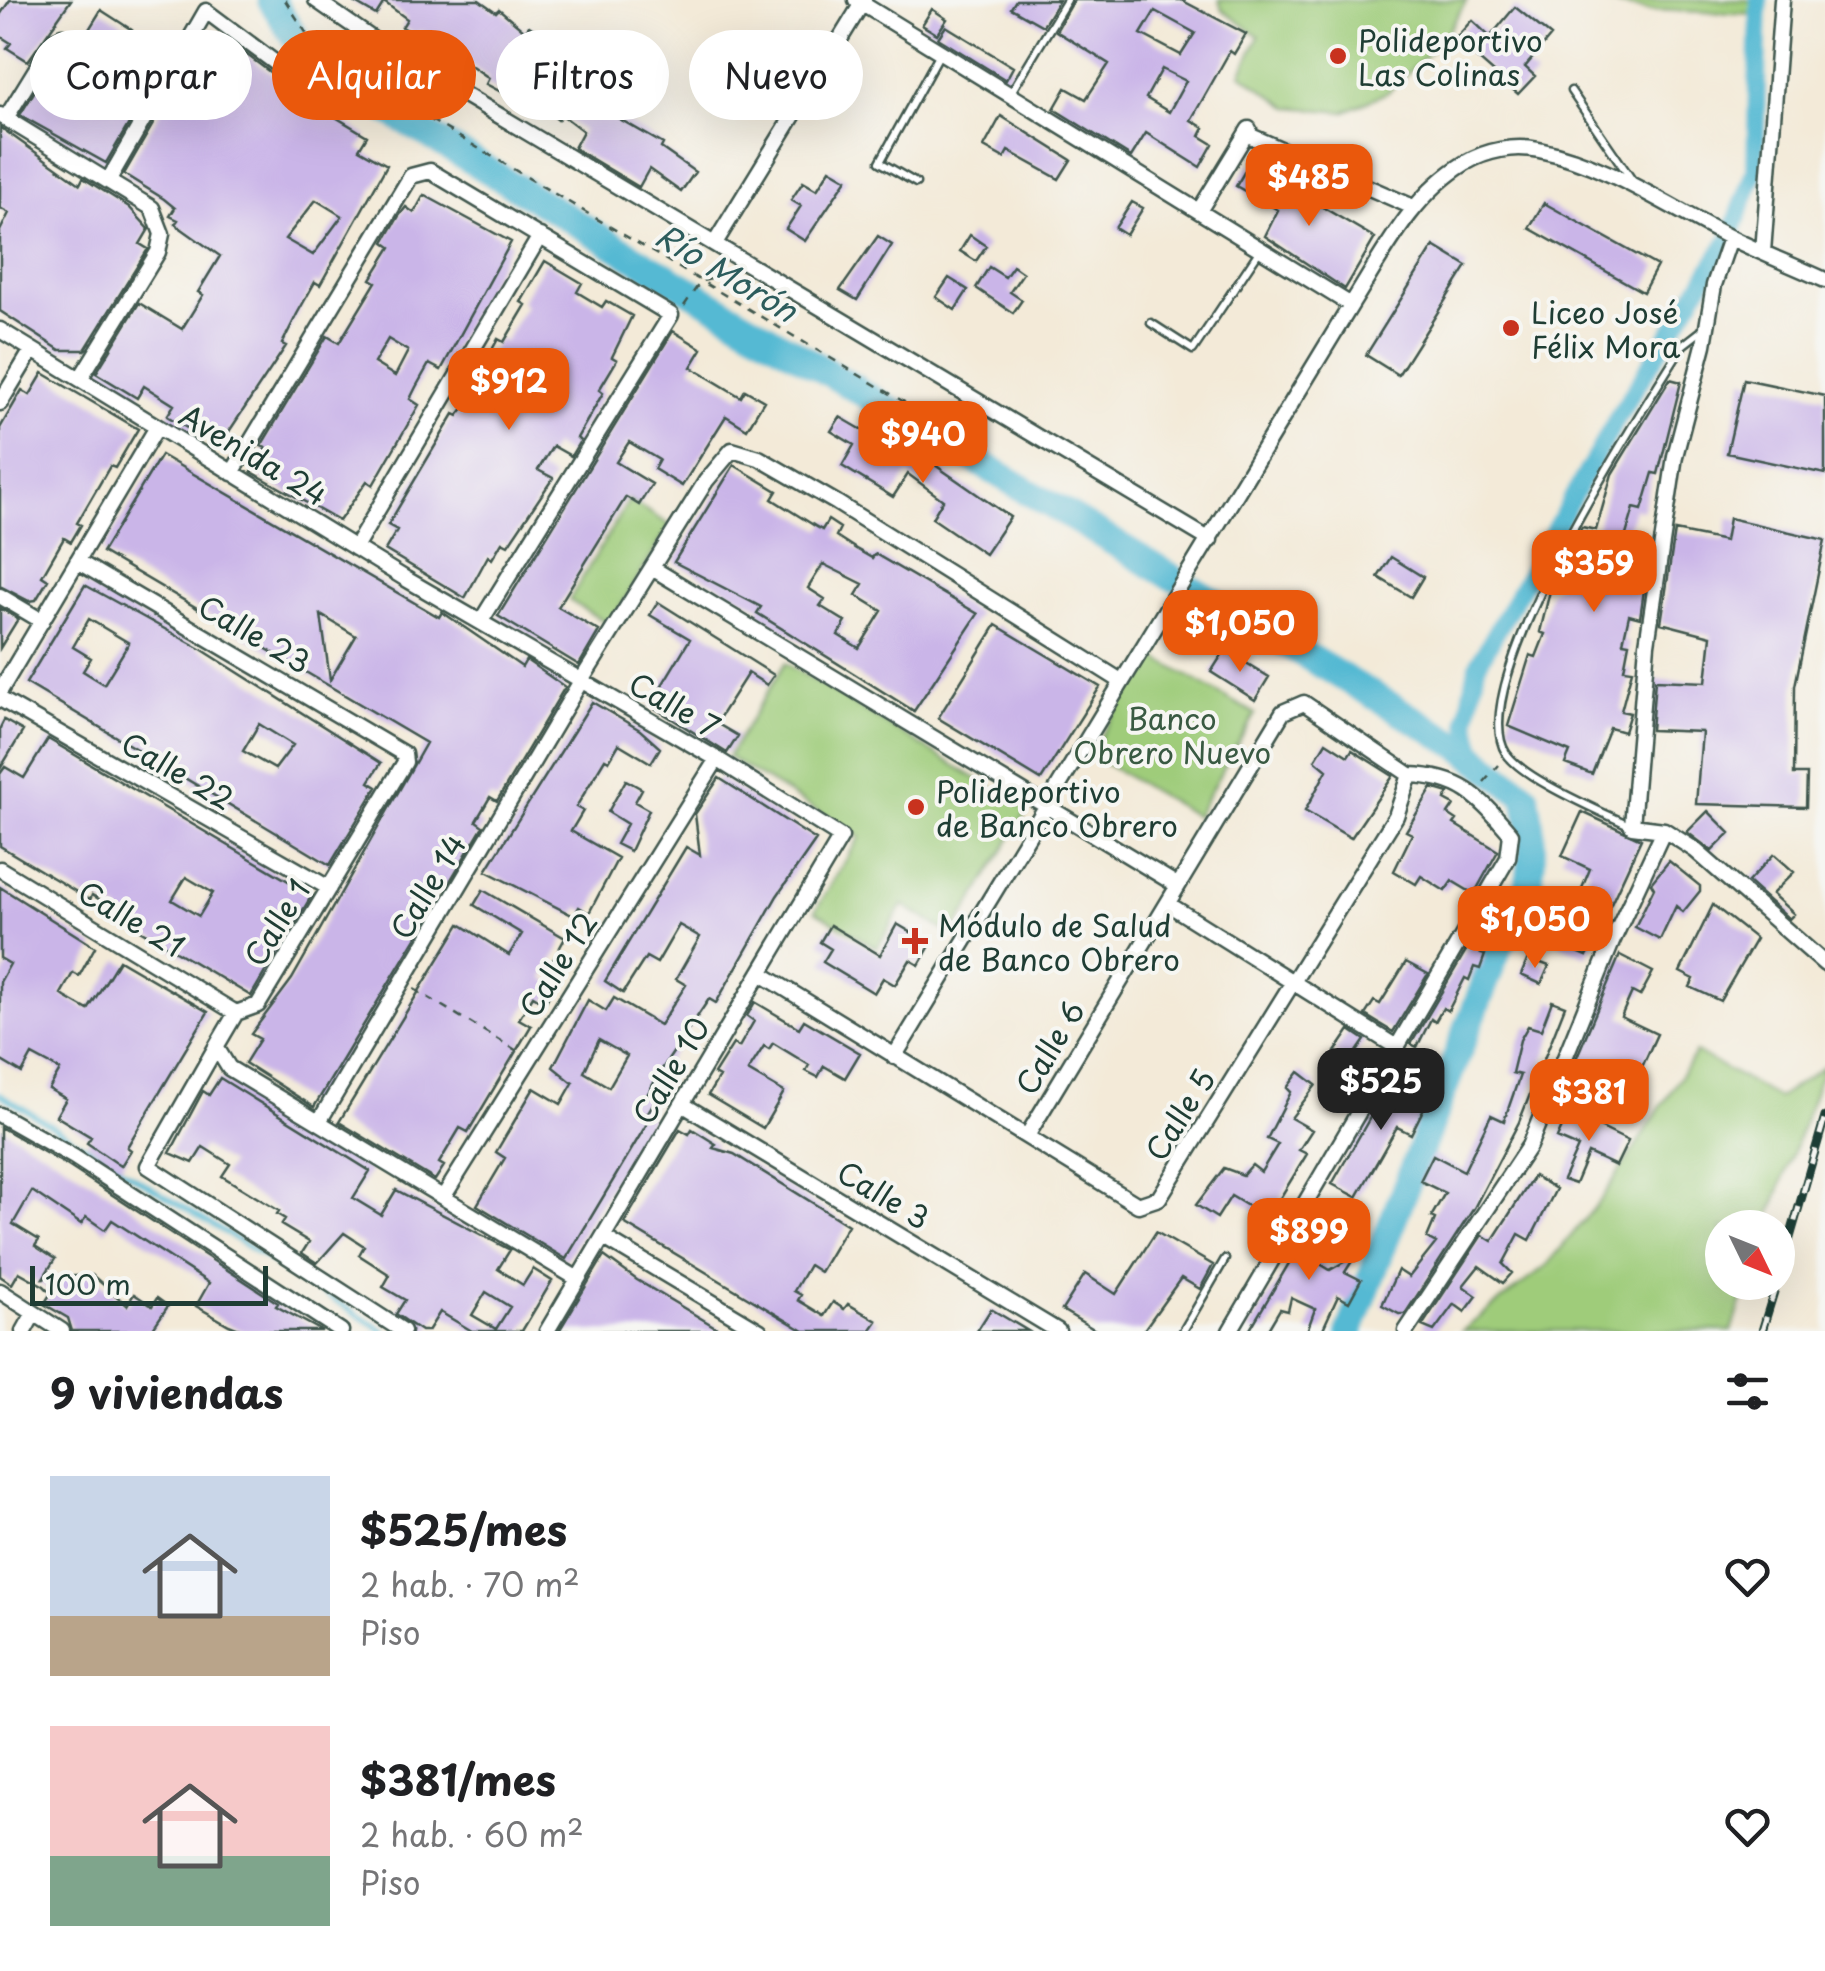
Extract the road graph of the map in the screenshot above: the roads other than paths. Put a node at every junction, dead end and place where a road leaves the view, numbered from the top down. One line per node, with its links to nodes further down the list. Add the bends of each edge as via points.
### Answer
1 (316, 0): 22 (street)
2 (1067, 0): 12 (lane)
3 (1782, 0): 24 (street)
4 (861, 1): 8 (street); 22 (street)
5 (195, 30): 6 (street, via 206,10)
6 (232, 30)
7 (252, 45): 9 (street)
8 (941, 52): 12 (street); 16 (lane, via 880,162)
9 (272, 60)
10 (30, 76): 13 (street)
11 (1571, 92): 17 (lane)
12 (1010, 94): 19 (street)
13 (3, 116): 15 (street)
14 (143, 120): 15 (street)
15 (108, 181): 31 (street, via 152,208 161,242)
16 (916, 183)
17 (1640, 192): 18 (street, via 1586,164 1536,149 1499,149 1466,163); 21 (street)
18 (1412, 207): 19 (street, via 1247,131); 26 (street)
19 (1198, 211): 23 (street)
20 (540, 236): 34 (street, via 430,171 410,176); 36 (street); 41 (street, via 671,315)
21 (1730, 238): 24 (street); 28 (street)
22 (715, 243): 35 (street)
23 (1261, 249): 26 (street); 27 (lane, via 1193,350)
24 (1764, 252): 25 (street)
25 (1825, 280)
26 (1351, 305): 35 (street)
27 (1150, 323)
28 (1708, 325): 50 (street, via 1674,456 1647,644); 50 (lane, via 1683,345 1553,561 1524,628 1499,722 1508,754 1558,791)
29 (0, 330): 30 (street, Avenida 24)
30 (32, 350): 31 (street, Avenida 24); 32 (street)
31 (80, 379): 33 (street, Avenida 24)
32 (0, 403)
33 (157, 427): 34 (street, Avenida 24); 37 (street)
34 (232, 472): 36 (street, Avenida 24)
35 (1210, 540): 43 (street)
36 (354, 548): 41 (street, Avenida 24)
37 (77, 561): 40 (street); 46 (street, Calle 23)
38 (652, 568): 42 (street, Calle 14); 43 (street, Calle 14, via 732,450 759,458 838,504); 49 (street)
39 (0, 596): 40 (street)
40 (42, 620): 44 (street)
41 (481, 621): 42 (street, Calle 7)
42 (581, 680): 47 (street, Calle 7); 66 (street, Calle 14)
43 (1121, 681): 49 (street)
44 (0, 690)
45 (0, 699): 55 (street, Calle 22)
46 (404, 754): 55 (street, Calle 1)
47 (717, 759): 52 (street, Calle 7); 68 (street, Calle 12)
48 (1410, 775): 54 (street, Calle 6, via 1304,703 1283,712); 59 (street, Calle 5, via 1396,816); 62 (street, via 1446,776 1480,799 1512,834 1492,892)
49 (1045, 809): 54 (street); 63 (street)
50 (1632, 826): 51 (street)
51 (1664, 830): 57 (street); 83 (street, via 1529,1146)
52 (841, 837): 58 (street, Calle 10)
53 (0, 869): 60 (street, Calle 21)
54 (1178, 885): 56 (street, Calle 6)
55 (330, 888): 60 (street, Calle 1, via 258,1005)
56 (1168, 904): 59 (street); 67 (street, Calle 6)
57 (1825, 964)
58 (760, 973): 63 (street, Calle 5); 64 (street, Calle 10)
59 (1293, 982): 62 (street); 67 (street, Calle 5, via 1159,1198 1138,1205)
60 (236, 1013): 61 (street, Calle 1)
61 (216, 1047): 66 (street, via 229,1068); 77 (street, Calle 1, via 148,1166)
62 (1398, 1048): 82 (street)
63 (894, 1056): 67 (street, Calle 5)
64 (682, 1104): 69 (street, Calle 10); 80 (street, Calle 3)
65 (0, 1115): 76 (street)
66 (320, 1120): 68 (street)
67 (1027, 1136)
68 (444, 1196): 71 (street)
69 (603, 1237): 71 (street, Calle 10); 79 (street)
70 (1225, 1259): 81 (lane)
71 (578, 1279): 78 (street, Calle 10)
72 (0, 1291): 73 (street)
73 (34, 1313): 74 (street); 75 (street)
74 (24, 1331)
75 (62, 1331)
76 (341, 1331)
77 (403, 1331)
78 (547, 1331)
79 (760, 1331)
80 (1058, 1331)
81 (1183, 1331)
82 (1230, 1331)
83 (1406, 1331)

